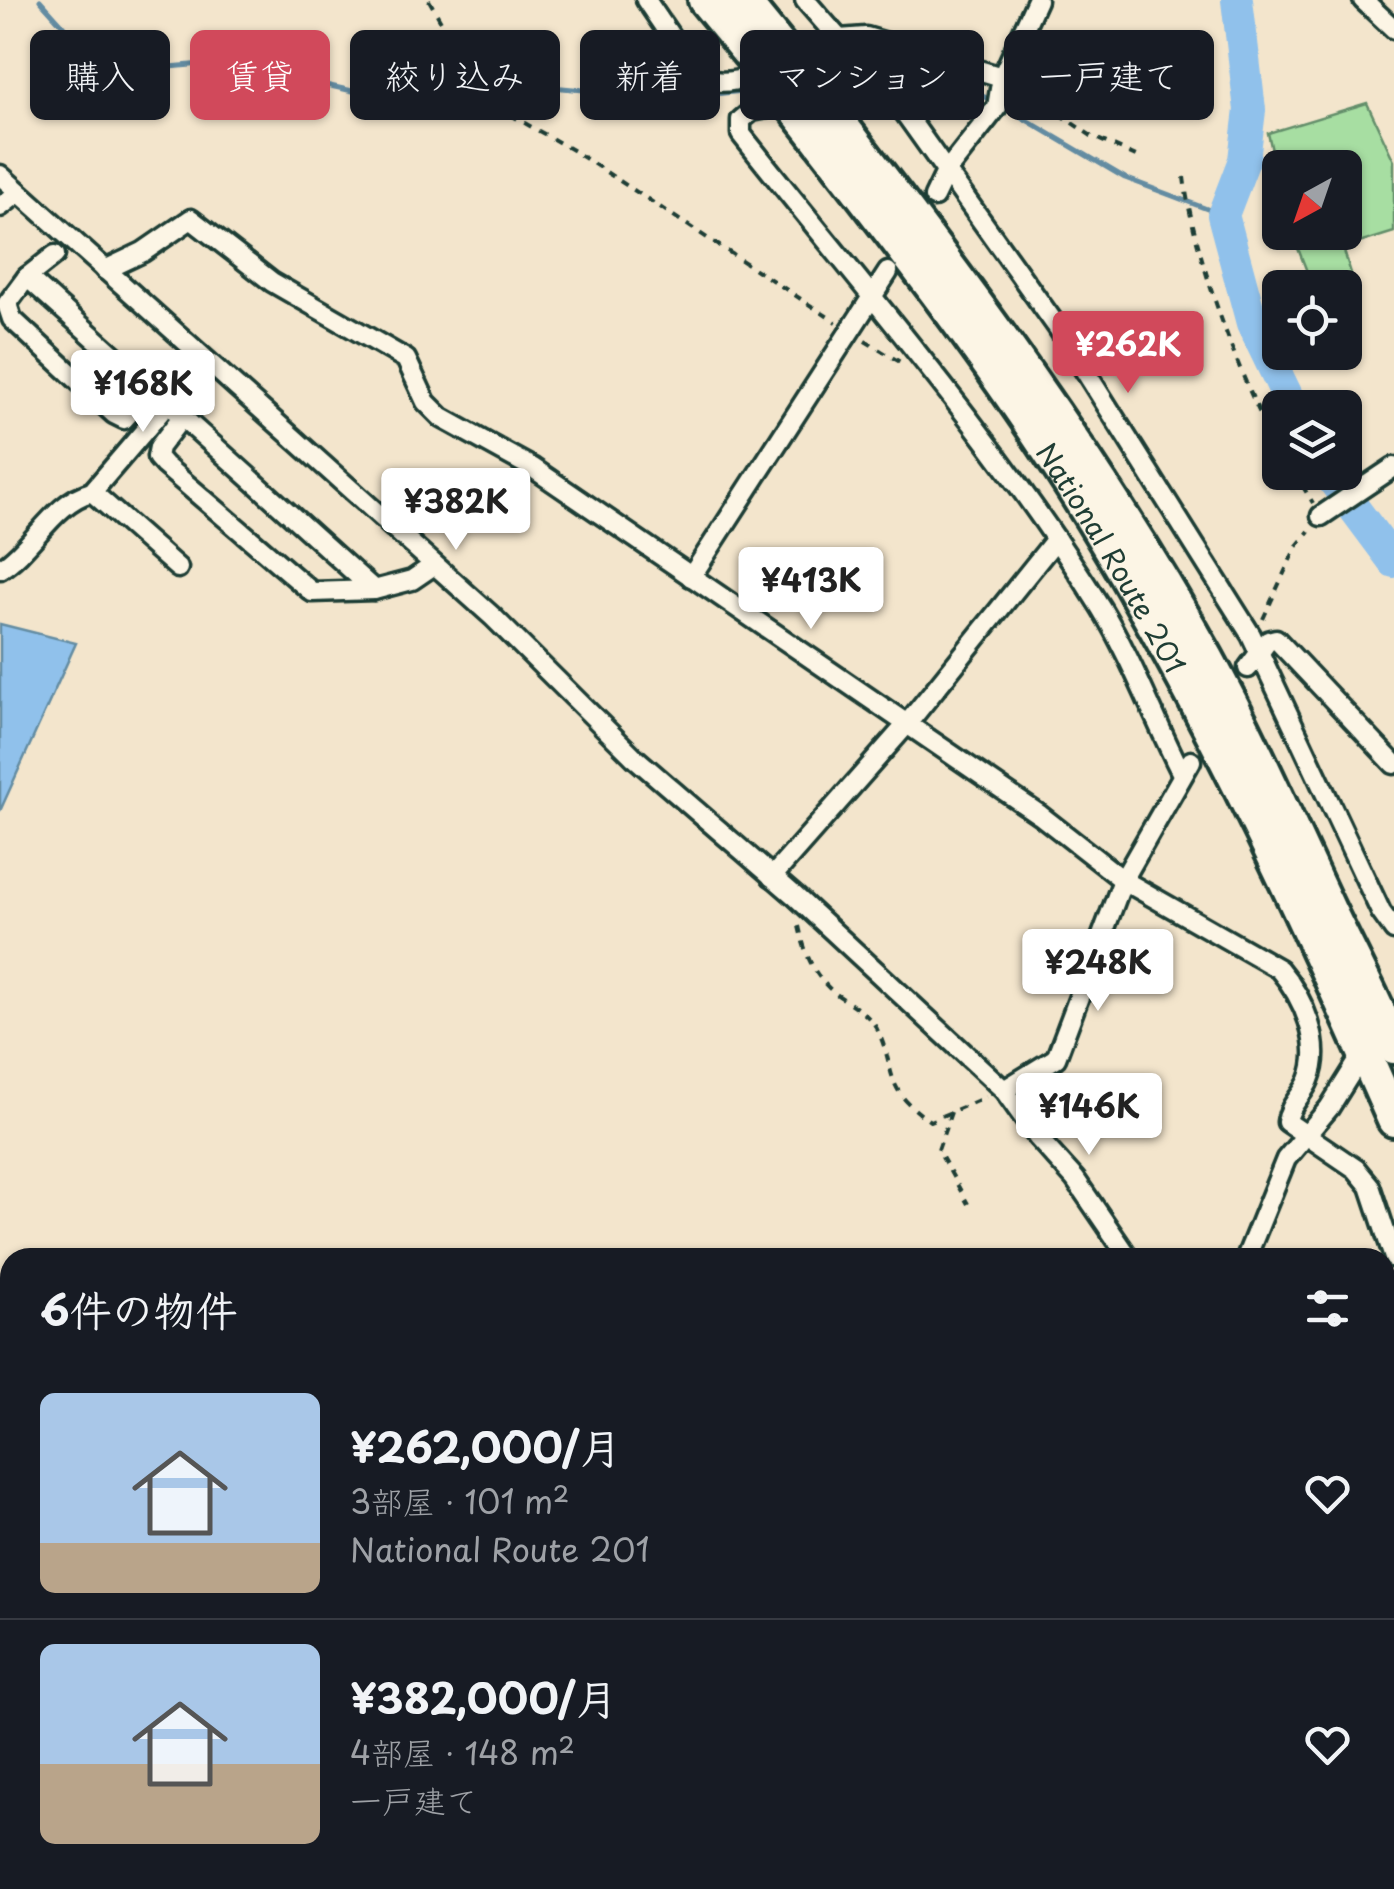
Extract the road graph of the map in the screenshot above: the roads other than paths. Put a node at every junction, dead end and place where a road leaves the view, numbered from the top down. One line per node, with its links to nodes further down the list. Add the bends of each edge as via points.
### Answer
1 (646, 0): 12 (street, via 694,71 718,84)
2 (705, 0): 10 (highway, National Route 201, bridge)
3 (742, 0): 8 (highway, National Route 201, bridge)
4 (805, 0): 9 (street)
5 (1037, 0): 13 (street)
6 (1363, 0): 7 (street)
7 (1394, 29)
8 (766, 30)
9 (832, 30)
10 (740, 42)
11 (984, 75): 13 (street)
12 (740, 79)
13 (1001, 81): 15 (street, via 997,107)
14 (819, 120): 45 (highway, National Route 201, via 1110,549)
15 (946, 172): 18 (street); 24 (street, via 884,91 857,90 752,111 741,120 741,134); 38 (street, via 1058,328)
16 (0, 175): 17 (street)
17 (18, 193): 19 (street); 21 (street)
18 (934, 197)
19 (0, 207)
20 (56, 256): 23 (street)
21 (105, 270): 25 (street); 36 (street, via 190,218 272,282 406,359 426,402 442,418 533,468)
22 (888, 272): 24 (street)
23 (28, 277): 26 (street); 26 (street, via 7,312 114,414 132,414)
24 (868, 296): 32 (street, via 969,418); 36 (street)
25 (205, 360): 27 (street); 33 (street)
26 (152, 389): 27 (street)
27 (168, 404): 28 (street); 30 (street)
28 (182, 417): 37 (street); 37 (street, via 159,446 164,465 312,592)
29 (1394, 467): 31 (street)
30 (92, 492): 34 (street); 35 (street, via 76,496)
31 (1321, 516)
32 (1056, 539): 40 (street); 43 (street, via 1104,613 1186,767)
33 (434, 565): 37 (street, via 412,580); 42 (street, via 634,757)
34 (178, 568)
35 (0, 569)
36 (691, 577): 40 (street)
37 (374, 590)
38 (1255, 643): 39 (street); 41 (street, via 1276,639); 44 (street)
39 (1248, 668)
40 (907, 724): 42 (street); 43 (street)
41 (1394, 764)
42 (772, 877): 46 (street)
43 (1123, 880): 46 (street, via 1056,1058); 48 (street, via 1290,982 1314,1038 1309,1082 1287,1122)
44 (1394, 930)
45 (1379, 1049): 47 (highway, National Route 201); 48 (street)
46 (1004, 1090): 49 (street)
47 (1394, 1120)
48 (1305, 1138): 50 (street, via 1286,1159); 51 (street, via 1333,1150 1370,1186)
49 (1122, 1248)
50 (1250, 1248)
51 (1391, 1248)

